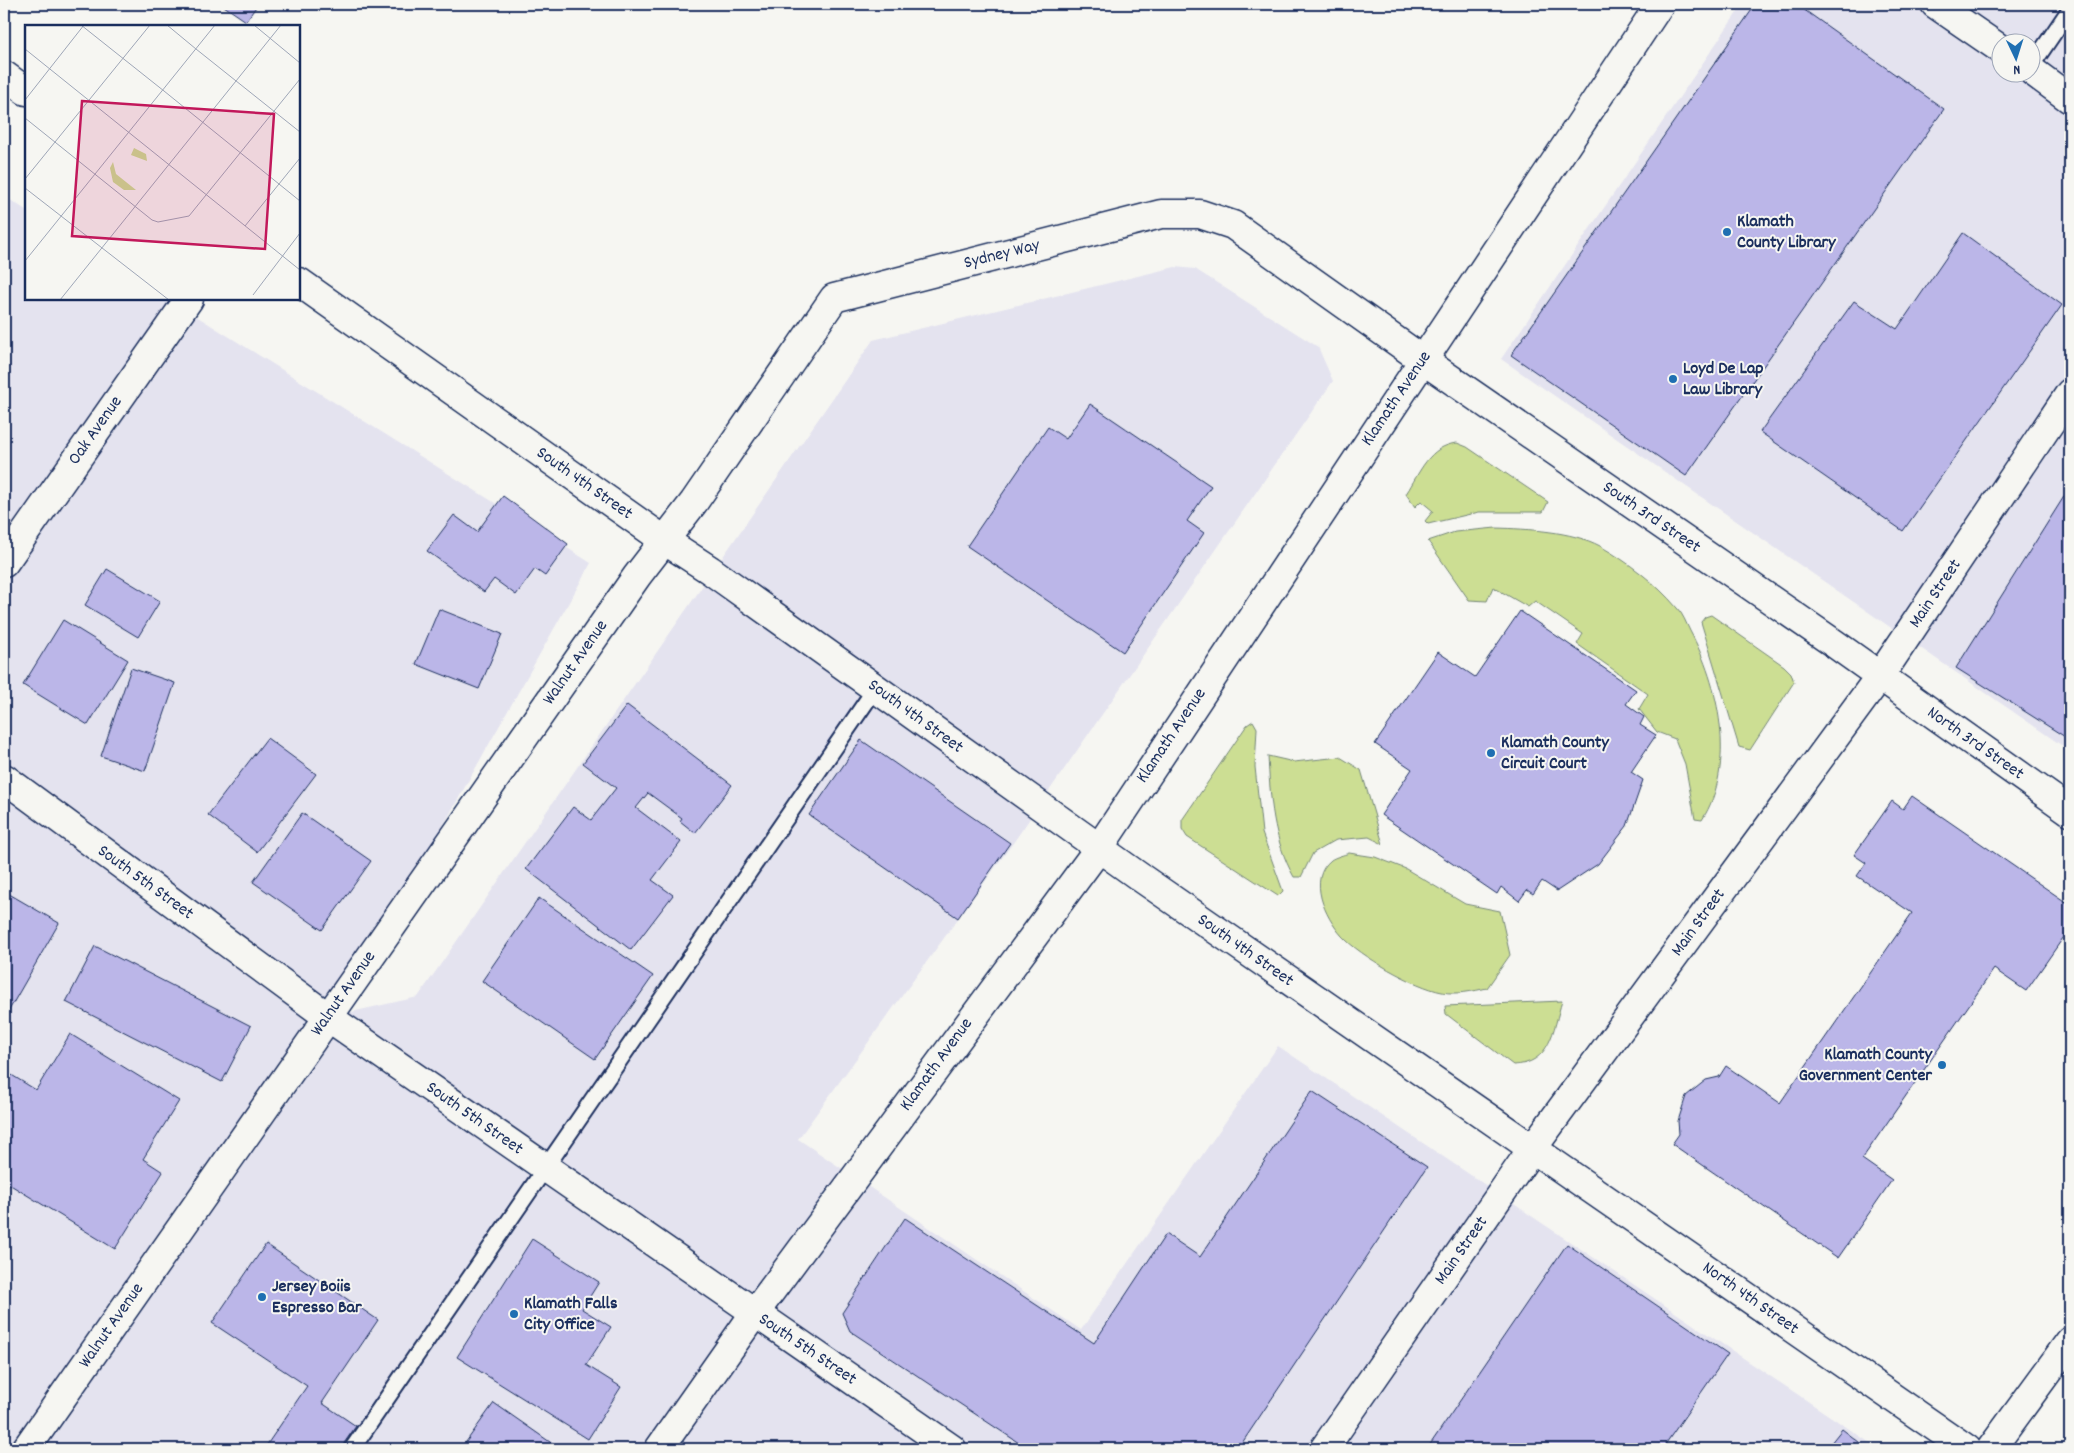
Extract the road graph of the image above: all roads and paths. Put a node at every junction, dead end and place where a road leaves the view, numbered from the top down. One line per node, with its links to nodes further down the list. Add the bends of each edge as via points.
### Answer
1 (1660, 4): 12 (street, Klamath Avenue)
2 (1934, 4): 4 (street)
3 (2070, 9): 5 (lane)
4 (1992, 43)
5 (2042, 50)
6 (4, 76): 8 (street)
7 (2042, 78): 9 (street)
8 (25, 90)
9 (2070, 99)
10 (300, 283): 14 (street, South 4th Street)
11 (188, 300): 15 (street, Oak Avenue)
12 (1422, 360): 14 (street, Sydney Way, via 1233,225 1200,214 1161,214 834,298 694,502); 16 (street, South 3rd Street); 20 (street, Klamath Avenue)
13 (2070, 393): 16 (street, Main Street)
14 (664, 540): 17 (street, South 4th Street); 21 (street, Walnut Avenue)
15 (4, 563)
16 (1880, 676): 19 (street, North 3rd Street); 22 (street, Main Street)
17 (875, 689): 20 (street, South 4th Street); 23 (lane)
18 (4, 778): 21 (street, South 5th Street)
19 (2070, 811)
20 (1099, 848): 22 (street, South 4th Street); 24 (street, Klamath Avenue)
21 (328, 1017): 23 (street, South 5th Street); 26 (street, Walnut Avenue)
22 (1532, 1150): 30 (street, Main Street); 31 (street, North 4th Street)
23 (545, 1168): 24 (street, South 5th Street); 27 (lane)
24 (754, 1314): 28 (street, Klamath Avenue); 29 (street, South 5th Street)
25 (2070, 1341): 32 (street)
26 (26, 1449)
27 (352, 1449)
28 (659, 1449)
29 (952, 1449)
30 (1324, 1449)
31 (1967, 1449)
32 (1991, 1449)

